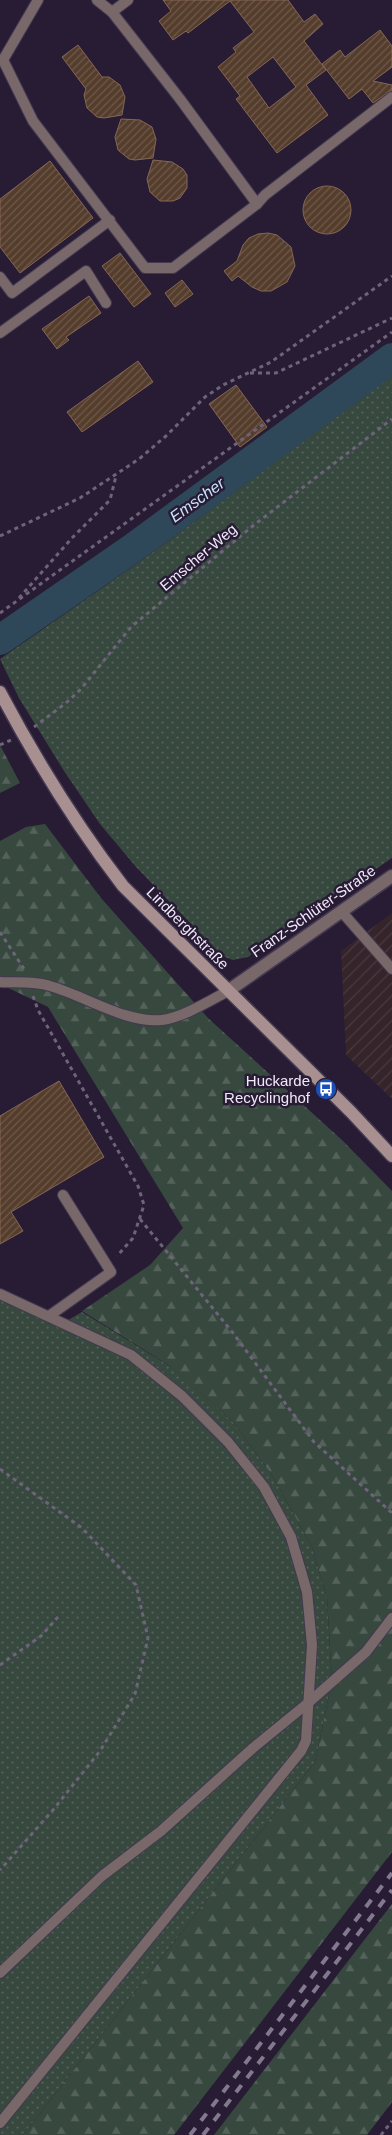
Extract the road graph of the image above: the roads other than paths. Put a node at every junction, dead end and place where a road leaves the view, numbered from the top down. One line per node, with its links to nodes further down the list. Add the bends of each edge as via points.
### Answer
1 (38, 0): 5 (lane)
2 (97, 0): 4 (lane)
3 (128, 0): 4 (lane)
4 (112, 12): 7 (lane)
5 (2, 61): 8 (lane, via 33,121)
6 (392, 97): 7 (lane)
7 (257, 204): 8 (lane, via 173,268 146,268)
8 (110, 220): 9 (lane, via 12,293)
9 (0, 277)
10 (106, 303): 11 (lane, via 86,271)
11 (0, 333)
12 (0, 692): 17 (main road, Lindberghstraße, via 91,844 124,886)
13 (392, 876): 14 (street, Franz-Schlüter-Straße)
14 (341, 911): 15 (lane); 17 (street, Franz-Schlüter-Straße)
15 (392, 970)
16 (0, 982): 17 (lane, via 48,985 119,1012 162,1020 199,1007)
17 (228, 990): 18 (main road, Lindberghstraße)
18 (392, 1156)
19 (63, 1195): 21 (lane, via 111,1272)
20 (0, 1294): 21 (lane)
21 (50, 1316): 23 (lane, via 131,1355 182,1396 221,1435 264,1487 291,1536 307,1592 312,1645)
22 (392, 1618): 23 (lane, via 366,1652)
23 (308, 1703): 24 (lane, via 161,1831 102,1876); 25 (lane, via 306,1741 293,1764)
24 (0, 1973)
25 (0, 2123)

